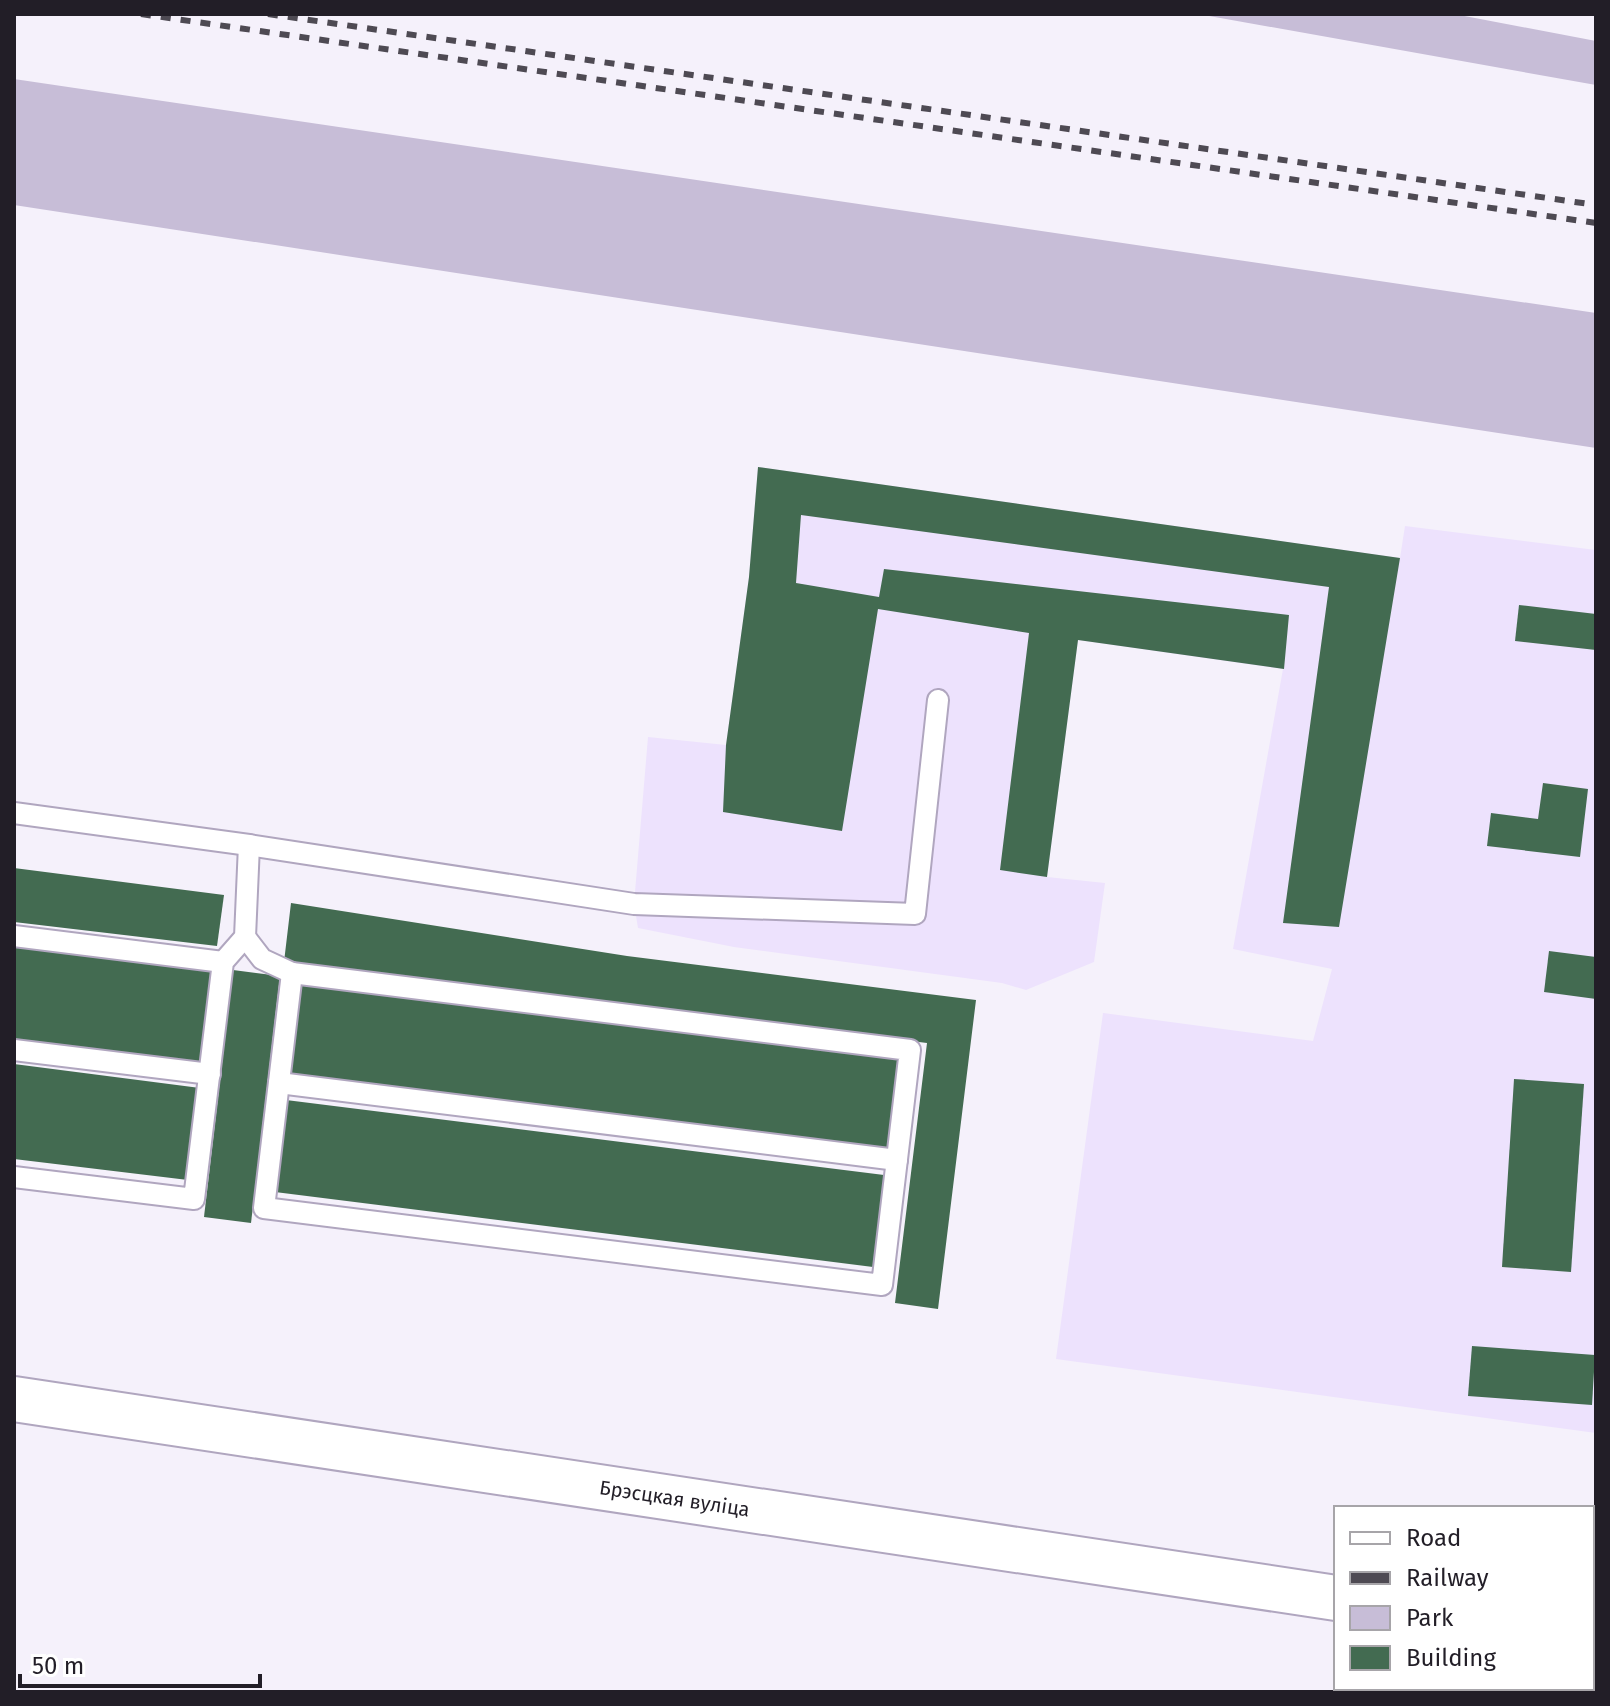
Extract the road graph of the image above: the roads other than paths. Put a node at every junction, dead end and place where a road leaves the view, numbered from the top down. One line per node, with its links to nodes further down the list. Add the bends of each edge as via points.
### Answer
1 (938, 700): 3 (lane, via 915,914 634,904)
2 (14, 813): 3 (lane)
3 (249, 845): 5 (lane)
4 (14, 936): 6 (lane)
5 (245, 937): 6 (lane); 7 (lane, via 262,959)
6 (223, 962): 9 (lane)
7 (292, 973): 10 (lane); 11 (lane, via 910,1050)
8 (14, 1050): 9 (lane)
9 (210, 1074): 12 (lane, via 194,1199)
10 (279, 1083): 11 (lane); 11 (lane, via 264,1208 882,1285)
11 (897, 1160)
12 (14, 1177)
13 (14, 1399): 14 (main road, Брэсцкая вуліца)
14 (1334, 1598)

